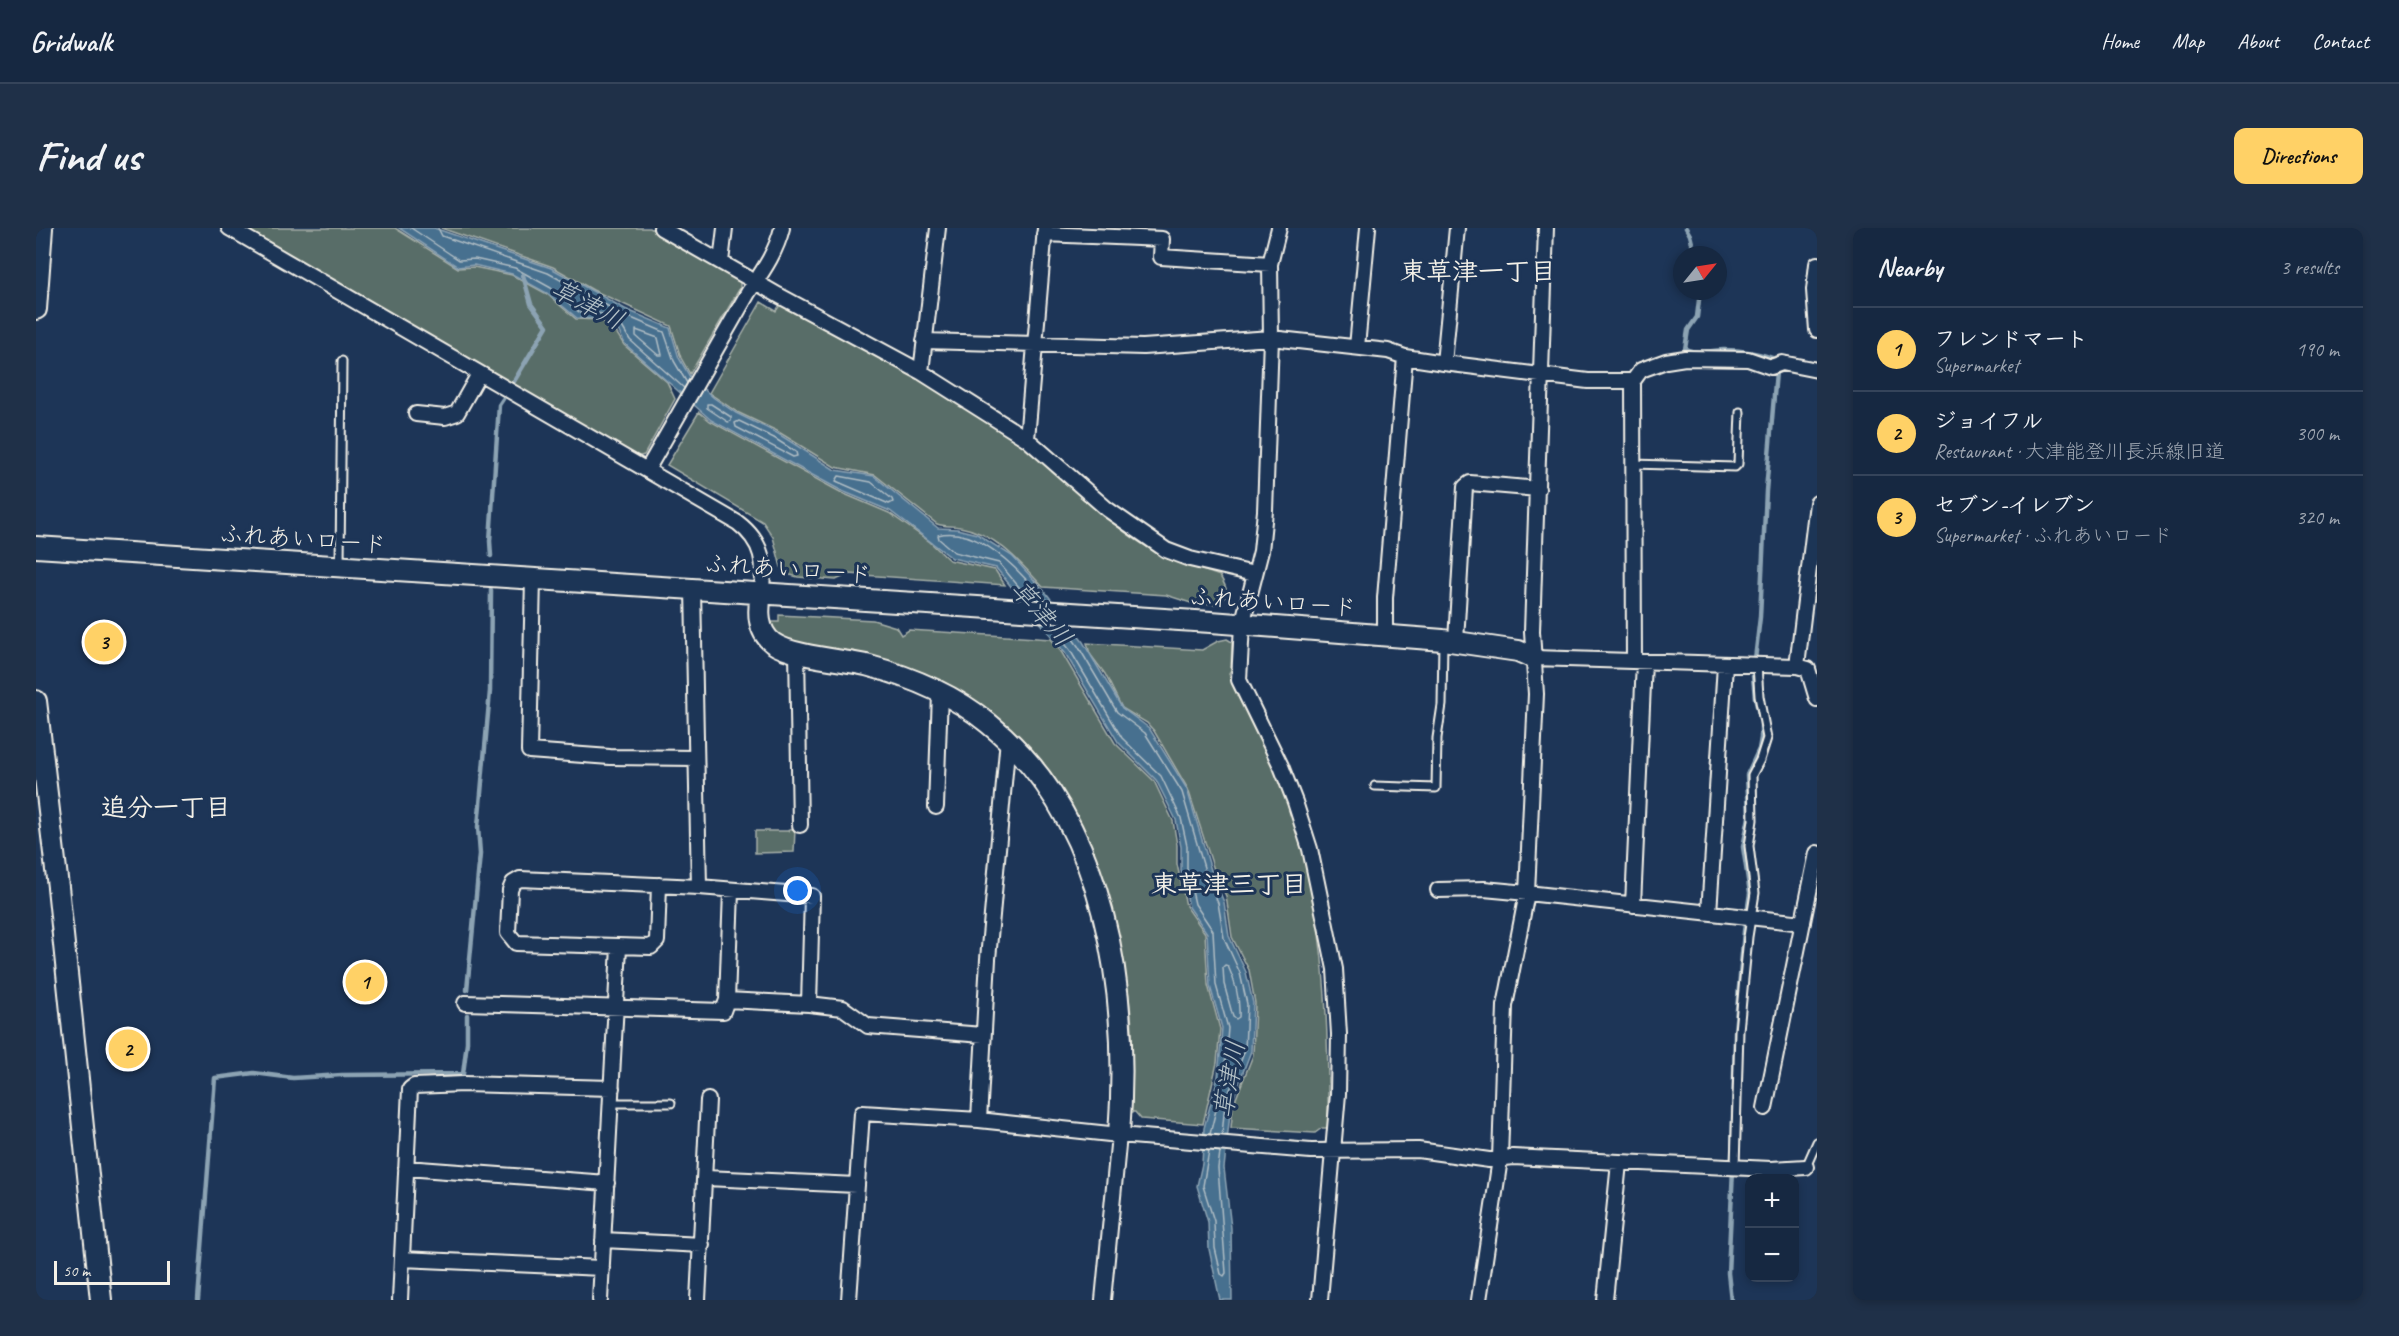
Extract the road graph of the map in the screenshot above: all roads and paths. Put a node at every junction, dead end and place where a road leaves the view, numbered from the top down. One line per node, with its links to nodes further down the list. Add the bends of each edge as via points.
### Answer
1 (42, 228): 17 (street)
2 (229, 228): 28 (street)
3 (661, 228): 13 (street)
4 (725, 228): 13 (street)
5 (782, 228): 16 (street, via 777,245)
6 (938, 228): 20 (street)
7 (1279, 228): 14 (street)
8 (1368, 228): 22 (street)
9 (1457, 228): 25 (street)
10 (1546, 228): 29 (street)
11 (1044, 231): 12 (street); 21 (street)
12 (1162, 233): 14 (street, via 1161,257)
13 (721, 262): 16 (street)
14 (1270, 264): 19 (street)
15 (1817, 264): 18 (street)
16 (752, 288): 27 (street); 35 (street)
17 (36, 309)
18 (1817, 330)
19 (1271, 338): 21 (street, via 1143,348); 22 (street); 40 (street, via 1265,512 1262,551)
20 (924, 341): 21 (street); 27 (street)
21 (1035, 345): 33 (street)
22 (1357, 347): 23 (street)
23 (1405, 357): 25 (street); 45 (street)
24 (342, 361): 39 (lane)
25 (1444, 363): 29 (street)
26 (1817, 370): 30 (street, via 1782,363 1771,367 1748,359 1685,358 1641,370)
27 (921, 372): 33 (street)
28 (479, 374): 32 (street, via 457,413 446,417); 35 (street)
29 (1541, 374): 30 (street, via 1588,381); 36 (street)
30 (1633, 381): 34 (street)
31 (1740, 412): 34 (lane, via 1735,467)
32 (416, 414)
33 (1027, 439): 40 (street, via 1107,509 1166,550)
34 (1633, 464): 49 (street)
35 (647, 470): 43 (street, via 751,533 762,561)
36 (1538, 489): 46 (street, via 1470,483 1465,487); 48 (street)
37 (1817, 503): 52 (street)
38 (36, 547): 39 (street, ふれあいロード)
39 (340, 567): 41 (street, ふれあいロード)
40 (1254, 574): 44 (street)
41 (533, 579): 42 (street, ふれあいロード); 57 (street, via 529,751)
42 (693, 589): 43 (street, ふれあいロード); 57 (street)
43 (761, 593): 44 (street, ふれあいロード); 47 (street, via 758,612 764,633 773,643)
44 (1242, 625): 45 (street, ふれあいロード); 85 (street, via 1239,680 1281,766 1311,849 1335,969 1338,1094)
45 (1385, 635): 46 (street, ふれあいロード)
46 (1449, 640): 48 (street, ふれあいロード, via 1518,651); 58 (lane, via 1437,738 1436,788)
47 (797, 652): 53 (street, via 867,666); 60 (street)
48 (1534, 658): 49 (street); 66 (street, via 1536,694)
49 (1639, 662): 50 (street); 67 (street)
50 (1725, 664): 51 (street); 68 (street)
51 (1757, 665): 52 (street); 69 (lane, via 1767,738 1752,775 1749,846 1755,885)
52 (1807, 668): 54 (street)
53 (940, 693): 56 (street, via 970,709); 59 (street)
54 (1817, 699)
55 (36, 701): 99 (street)
56 (1008, 739): 76 (street); 83 (street, via 1037,770 1057,802 1092,878 1104,917 1119,1016)
57 (695, 758): 63 (street)
58 (1374, 786)
59 (936, 807)
60 (800, 825)
61 (1817, 853): 70 (street)
62 (659, 885): 63 (street); 71 (street, via 657,941 651,947); 71 (street, via 520,879 513,883 508,933 516,943)
63 (699, 887): 65 (street)
64 (1438, 890): 66 (street)
65 (731, 891): 72 (street); 74 (street, via 812,896)
66 (1527, 893): 67 (street); 86 (street, via 1505,1006)
67 (1634, 905): 68 (street)
68 (1709, 913): 69 (street)
69 (1751, 917): 70 (street); 88 (lane, via 1739,1031)
70 (1803, 923): 81 (street)
71 (620, 947): 75 (street)
72 (727, 1000): 74 (street); 75 (street, via 723,1011)
73 (465, 1003): 75 (street)
74 (809, 1004): 76 (street, via 843,1008 868,1026)
75 (616, 1009): 77 (street)
76 (983, 1035): 82 (street)
77 (612, 1088): 79 (street); 90 (street, via 414,1086 410,1089)
78 (708, 1100): 92 (street)
79 (611, 1103): 80 (lane); 93 (street)
80 (671, 1103)
81 (1764, 1108)
82 (979, 1120): 83 (street); 94 (street, via 862,1113)
83 (1119, 1135): 85 (street); 104 (street)
84 (1817, 1142): 89 (lane)
85 (1334, 1151): 86 (street, via 1418,1150 1489,1160); 105 (street)
86 (1500, 1158): 87 (street); 106 (street)
87 (1619, 1162): 88 (street); 107 (street)
88 (1736, 1167): 91 (street)
89 (1806, 1167): 91 (street)
90 (406, 1168): 93 (street); 97 (street)
91 (1771, 1174)
92 (706, 1178): 94 (street); 96 (street)
93 (607, 1183): 95 (street)
94 (856, 1185): 103 (street)
95 (603, 1240): 96 (street); 98 (street)
96 (702, 1245): 102 (street)
97 (402, 1258): 98 (street); 100 (street)
98 (602, 1268): 101 (street)
99 (101, 1300)
100 (400, 1300)
101 (600, 1300)
102 (698, 1300)
103 (849, 1300)
104 (1103, 1300)
105 (1320, 1300)
106 (1479, 1300)
107 (1605, 1300)

